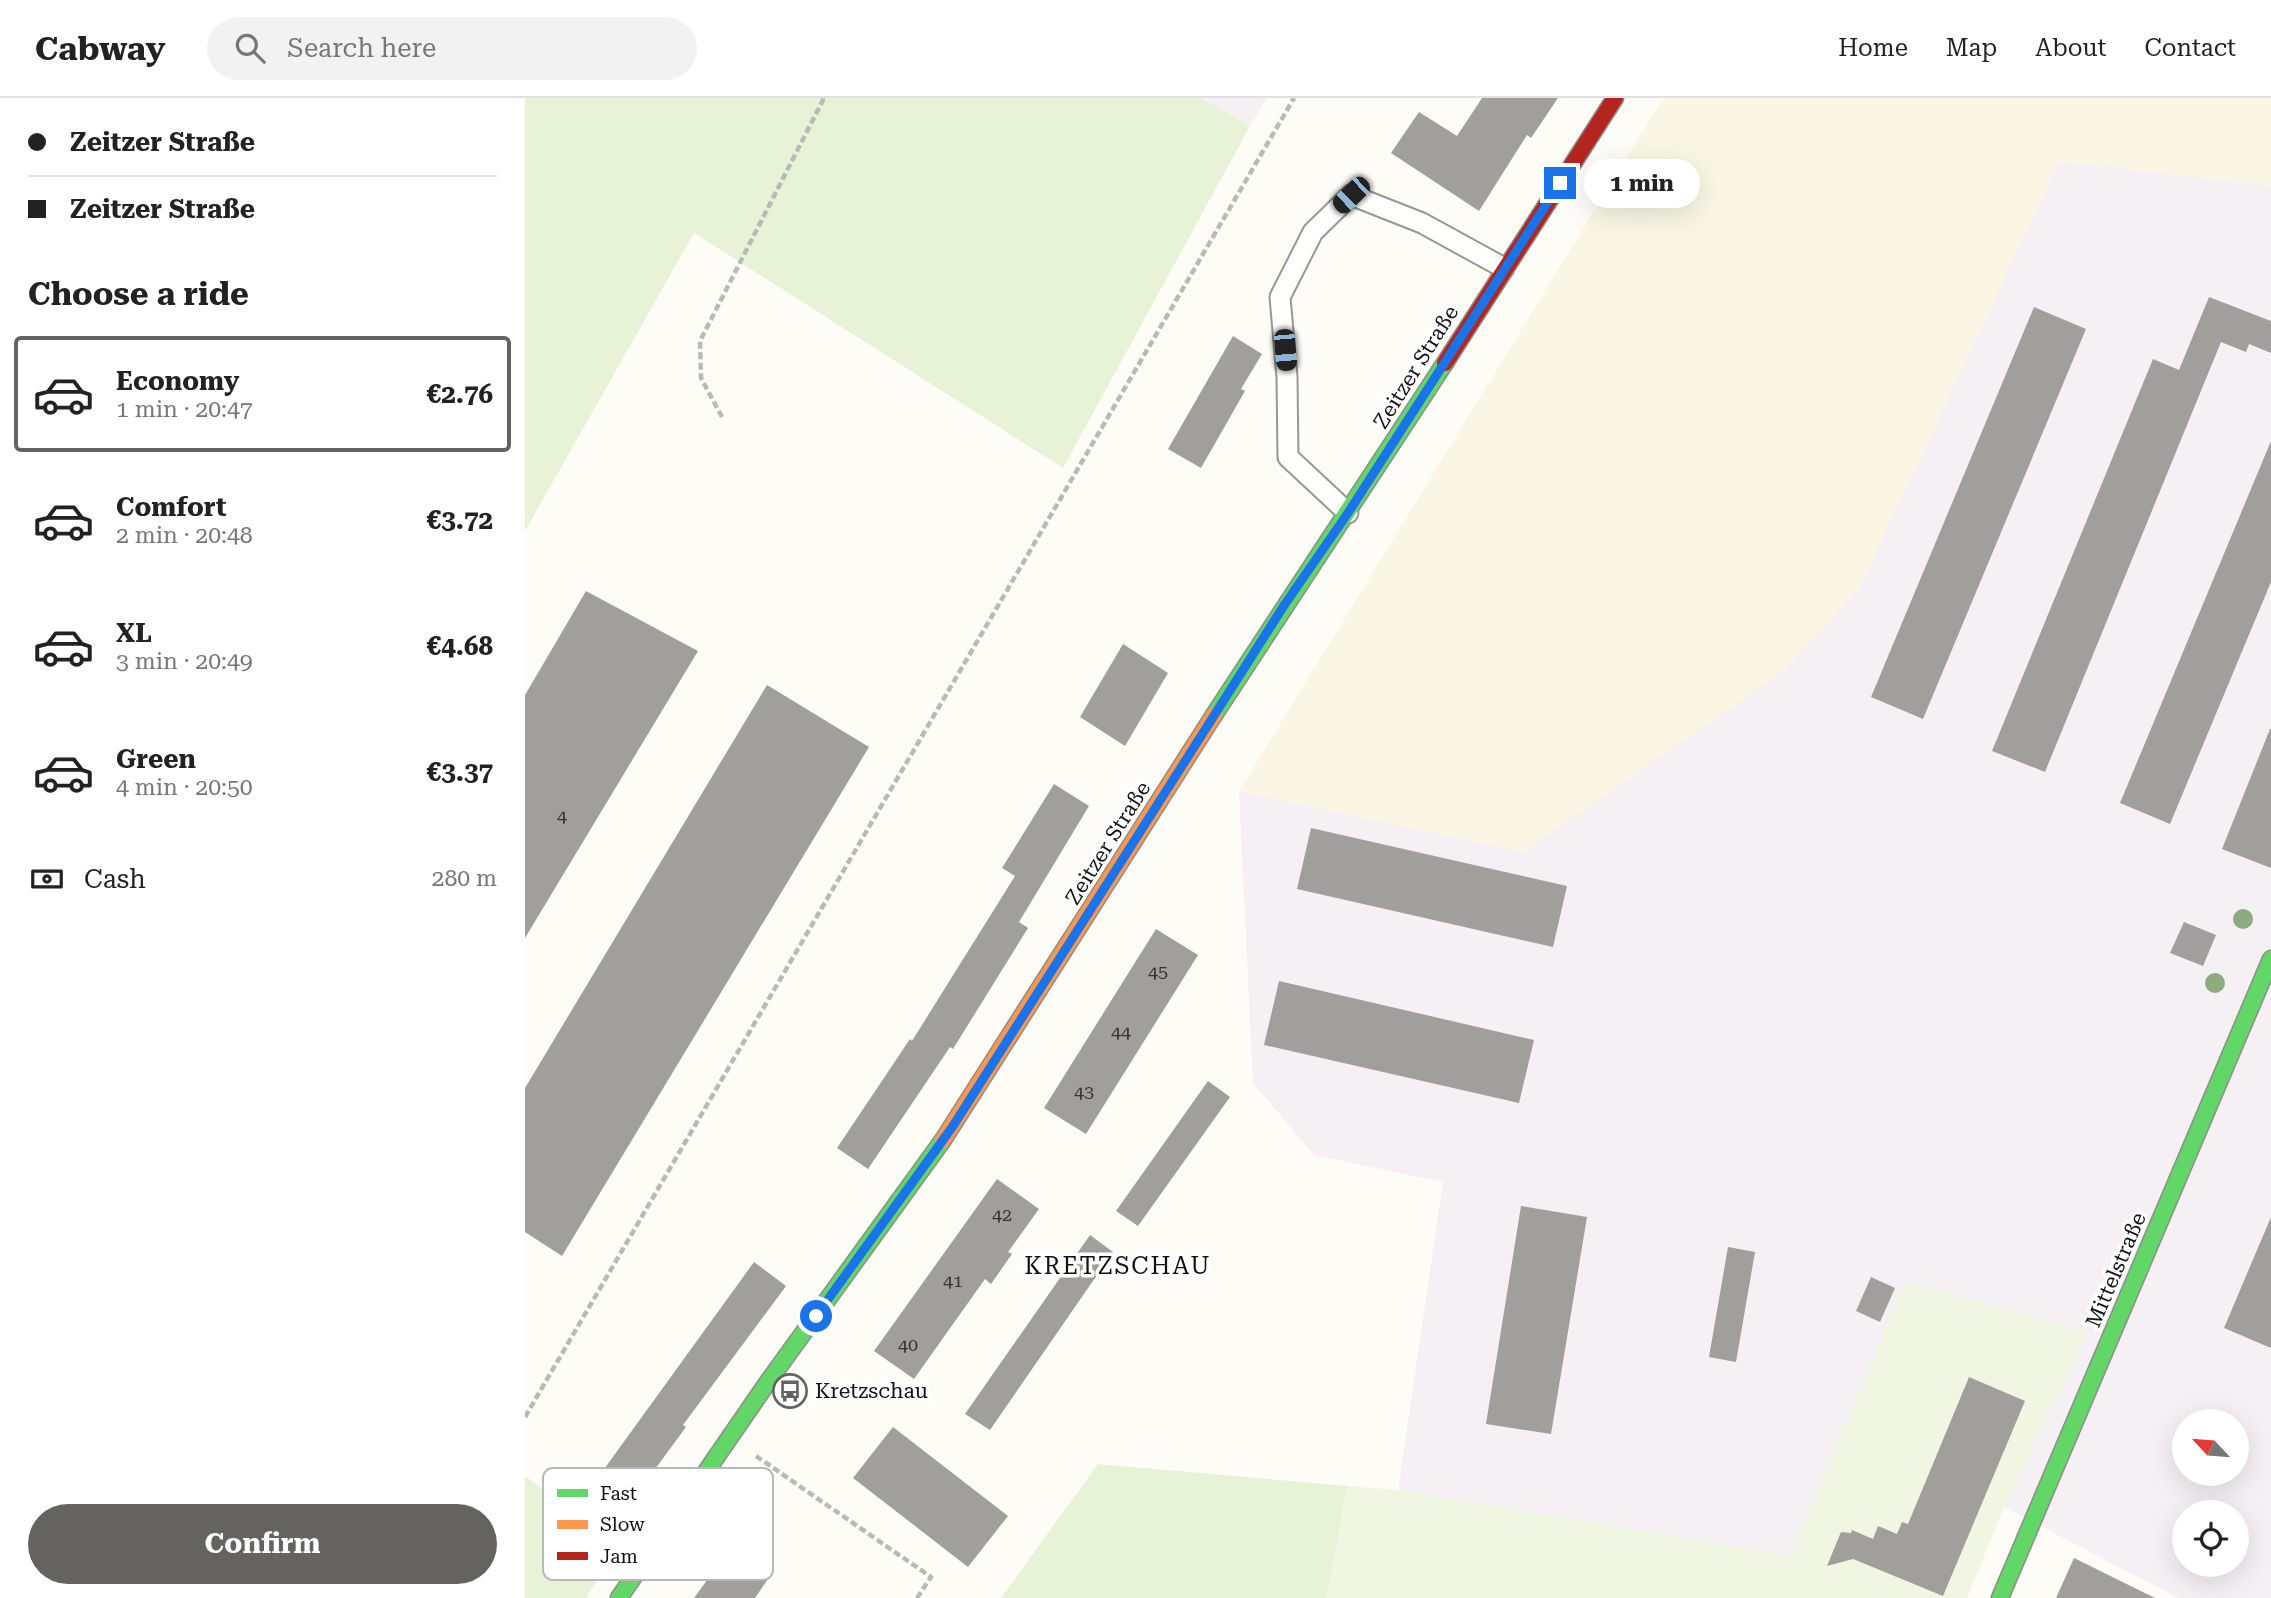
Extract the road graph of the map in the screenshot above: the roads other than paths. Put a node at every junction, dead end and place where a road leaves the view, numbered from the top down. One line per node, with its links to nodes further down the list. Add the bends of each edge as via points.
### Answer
1 (1615, 98): 2 (main road, Zeitzer Straße)
2 (1504, 268): 3 (main road, Zeitzer Straße); 3 (lane, via 1422,223 1351,195 1313,232 1280,297 1288,457)
3 (1348, 513): 5 (main road, Zeitzer Straße, via 1285,604 953,1126)
4 (2271, 959): 8 (main road, Mittelstraße)
5 (709, 1468)
6 (631, 1580): 7 (main road, Zeitzer Straße)
7 (619, 1598)
8 (2000, 1598)

